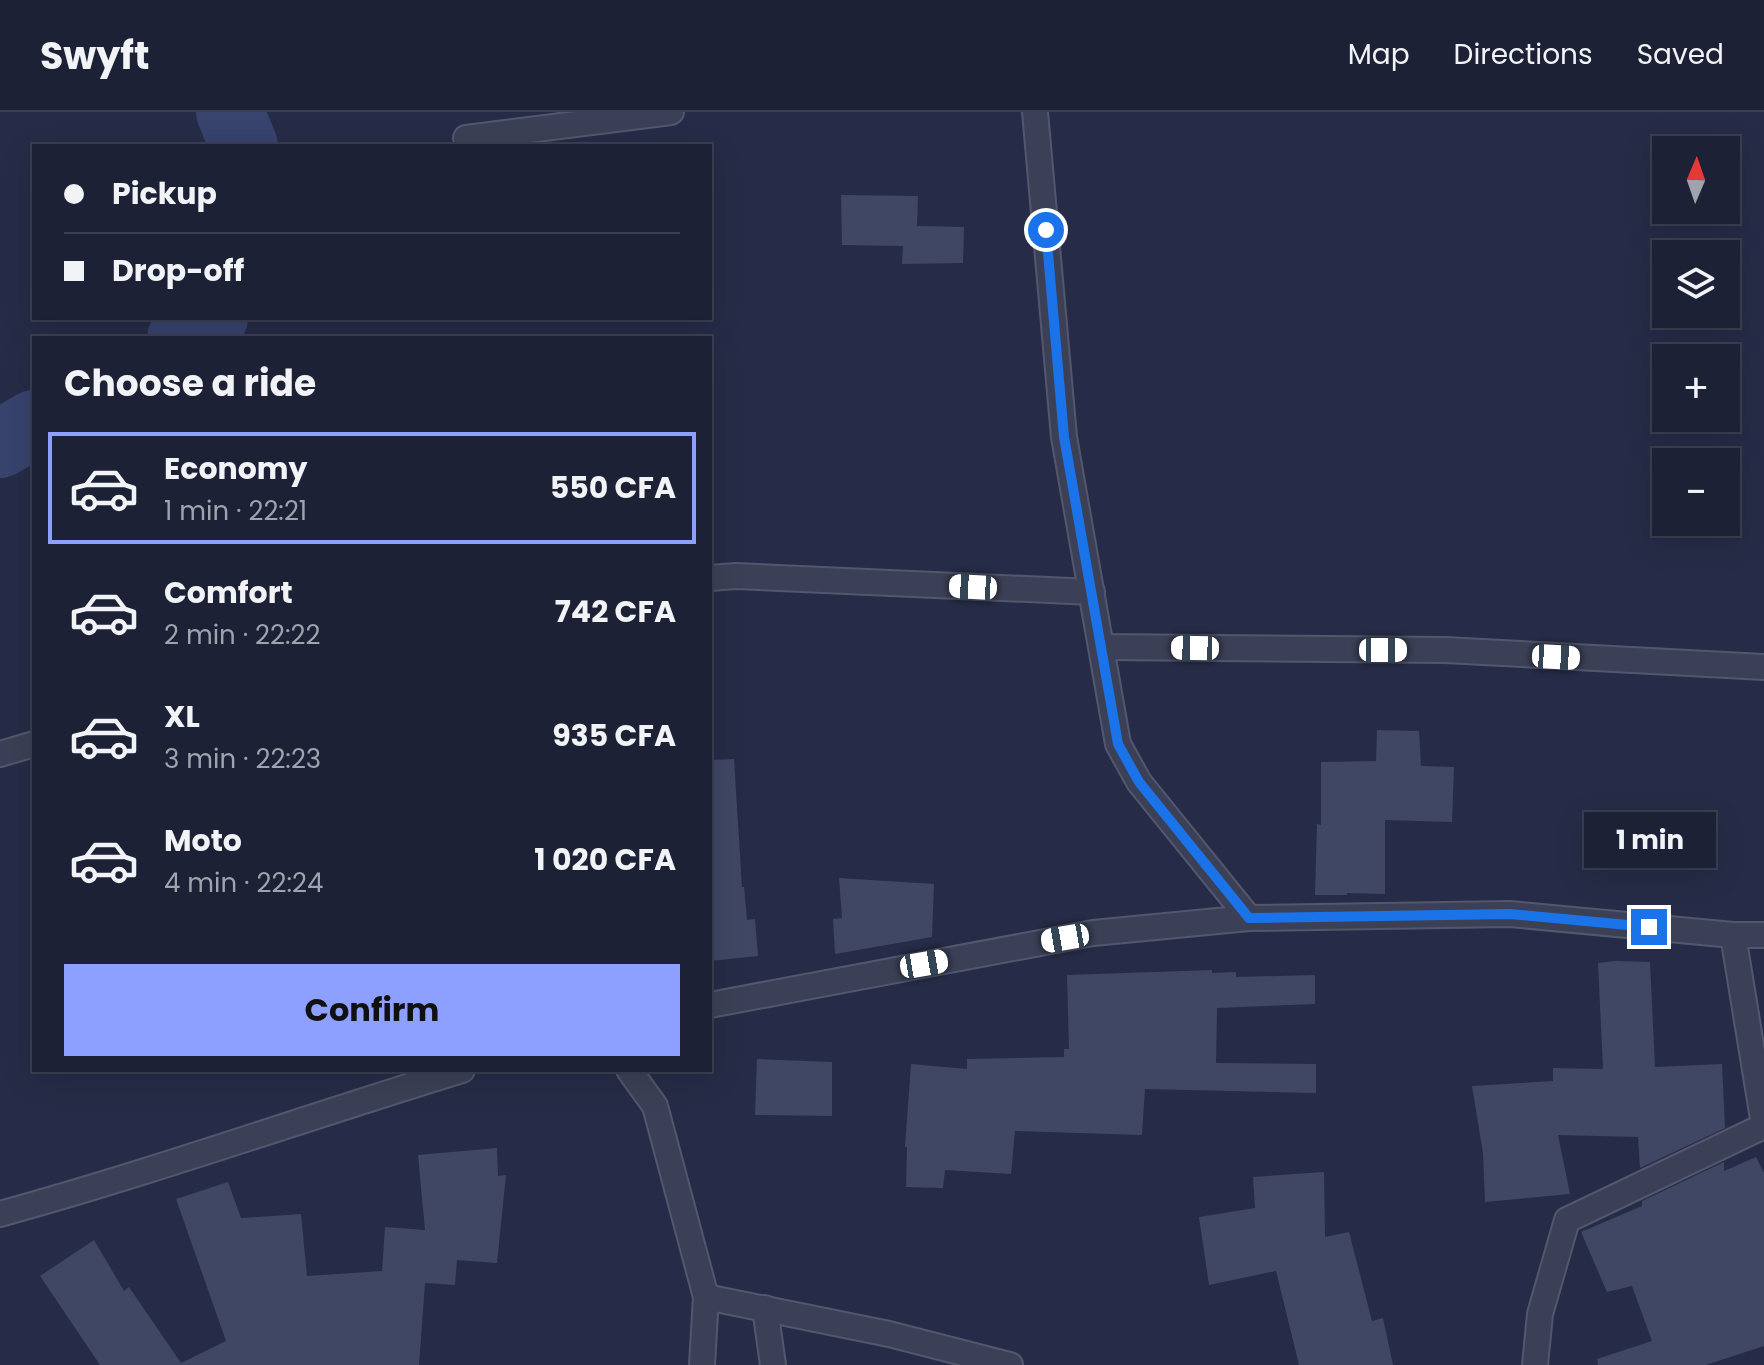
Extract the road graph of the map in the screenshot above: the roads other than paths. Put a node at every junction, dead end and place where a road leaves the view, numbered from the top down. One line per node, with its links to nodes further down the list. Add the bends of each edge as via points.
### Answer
1 (671, 112): 3 (street)
2 (1035, 112): 5 (street, via 1064,437)
3 (466, 138)
4 (712, 578): 5 (street)
5 (1092, 592): 6 (street)
6 (1102, 647): 7 (street, via 1445,650); 10 (street, via 1118,744 1125,757 1139,782)
7 (1764, 667)
8 (32, 745): 9 (street)
9 (0, 754)
10 (1249, 918): 11 (street, via 1510,914); 13 (street, via 1093,933)
11 (1733, 935): 12 (street); 16 (street)
12 (1764, 935)
13 (712, 1005)
14 (455, 1072): 17 (street)
15 (630, 1072): 18 (street, via 655,1106)
16 (1764, 1125): 23 (street, via 1567,1220 1540,1314)
17 (0, 1214)
18 (706, 1297): 19 (street); 20 (street)
19 (765, 1308): 21 (street); 22 (street)
20 (702, 1365)
21 (773, 1365)
22 (1010, 1365)
23 (1535, 1365)

